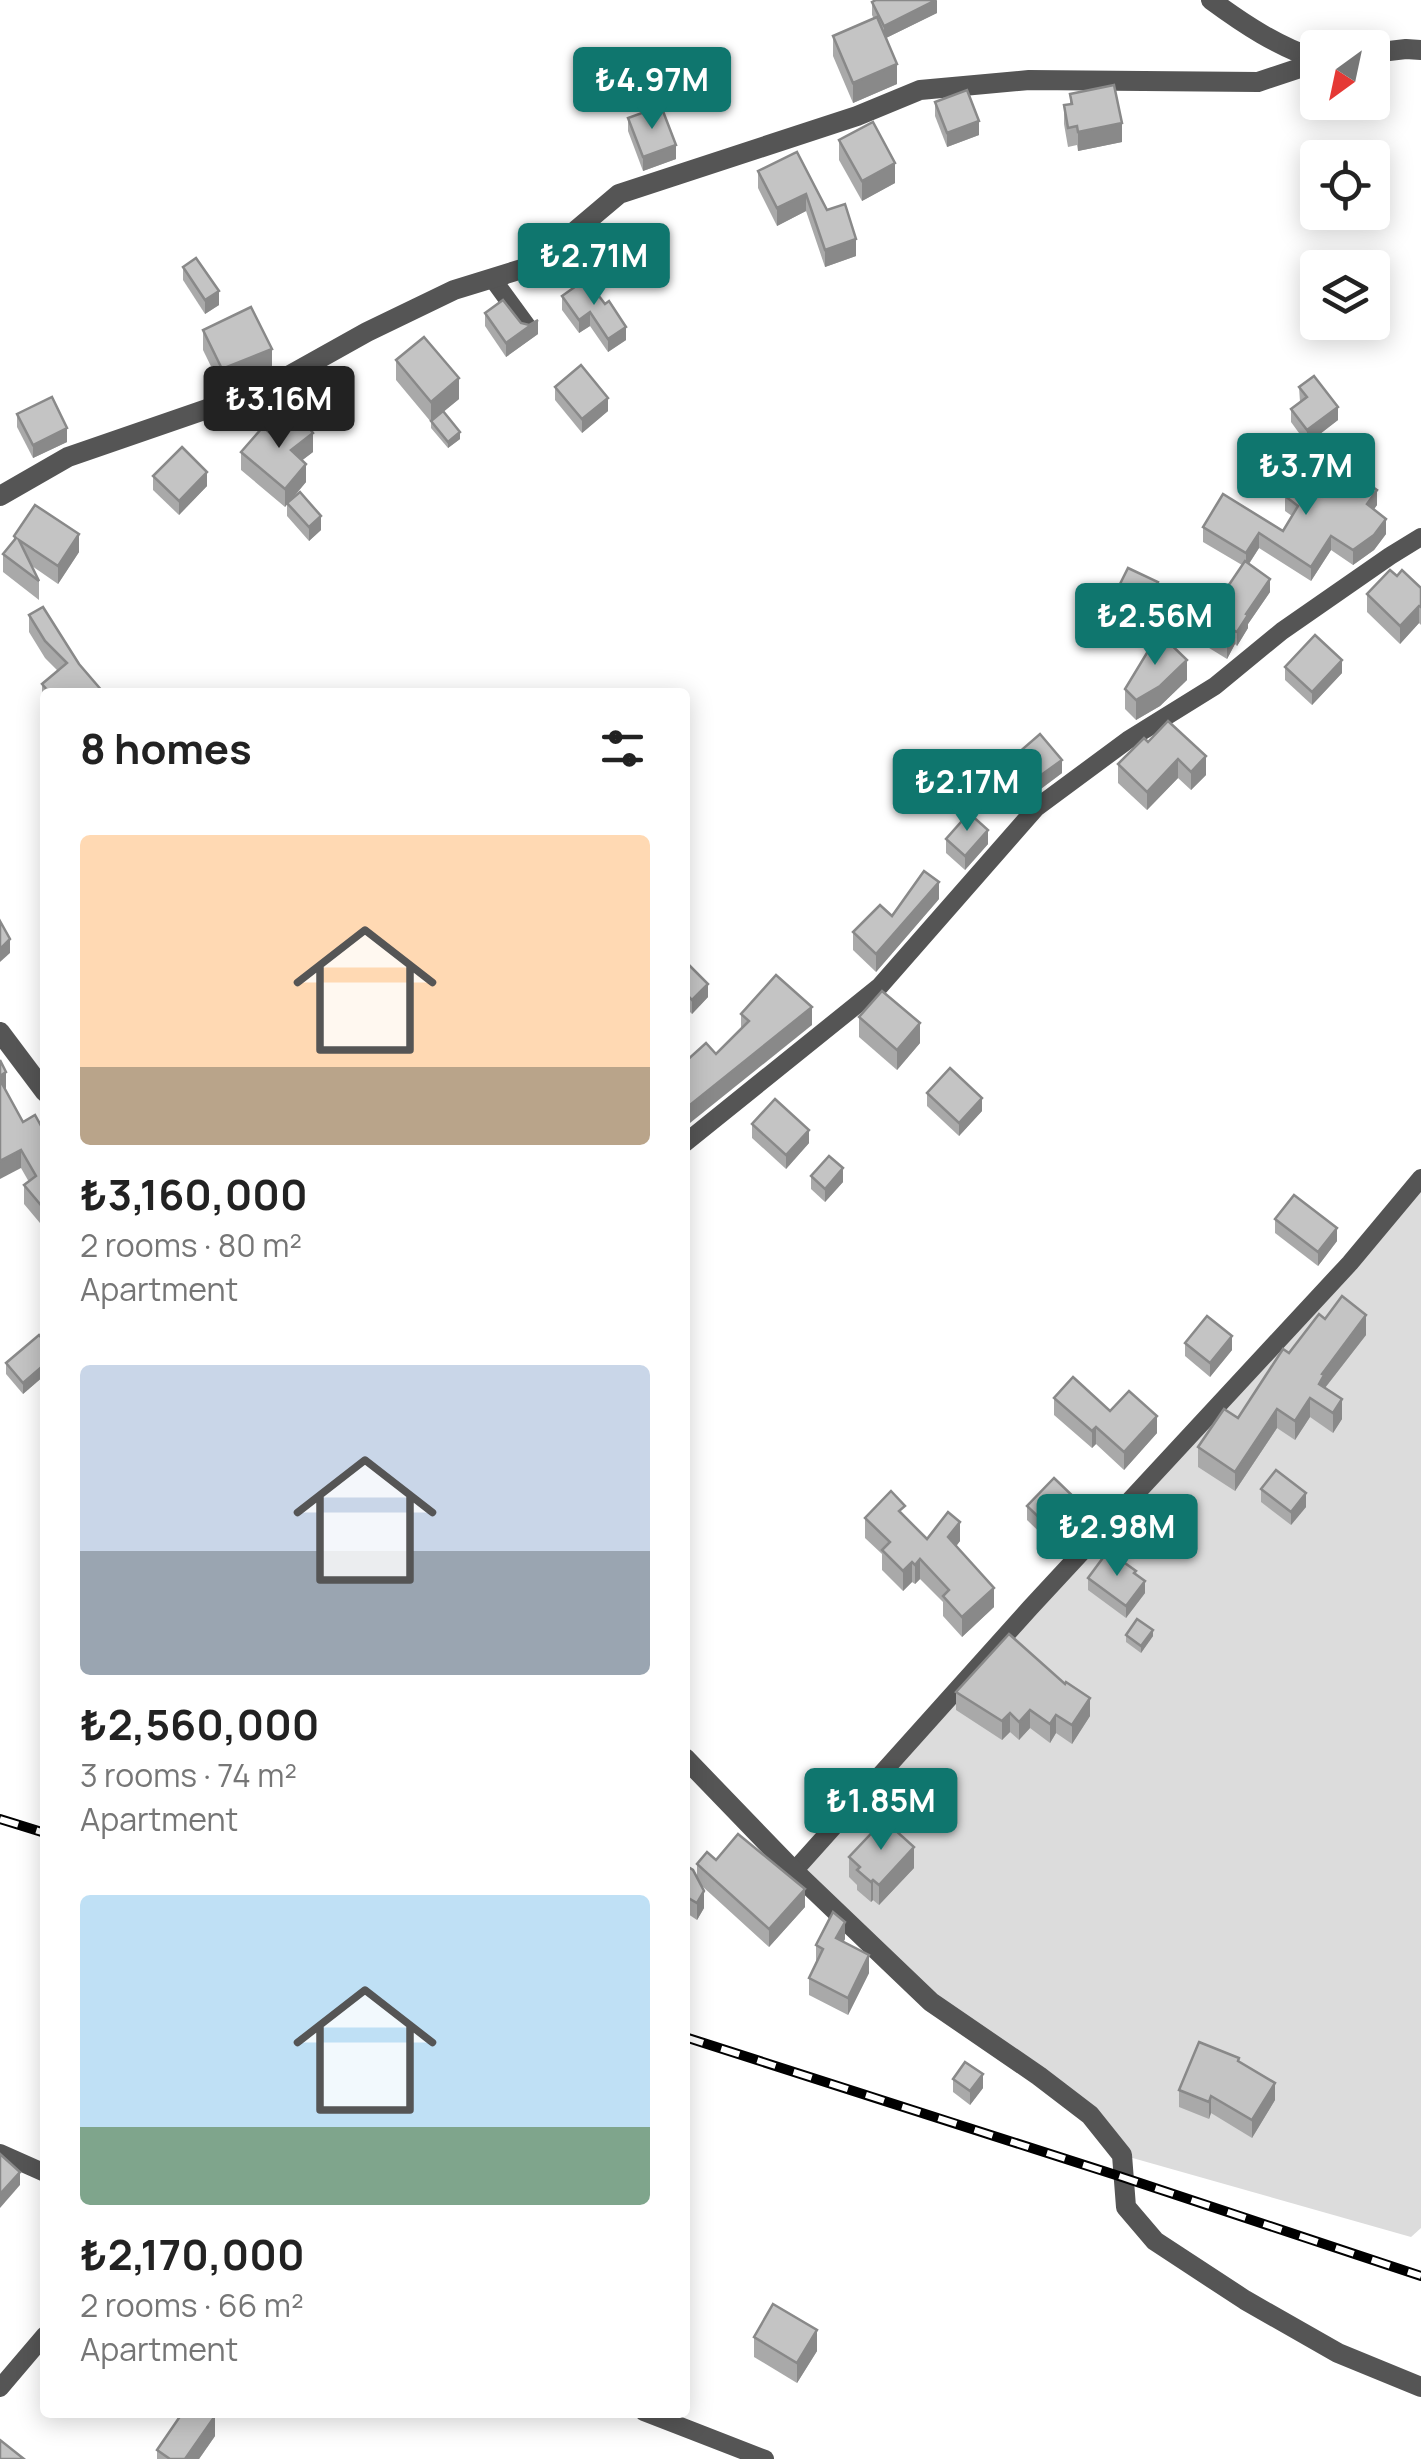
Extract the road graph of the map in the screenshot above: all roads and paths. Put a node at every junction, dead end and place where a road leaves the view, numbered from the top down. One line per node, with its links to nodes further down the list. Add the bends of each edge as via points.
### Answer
1 (1210, 0): 4 (street)
2 (1390, 50): 3 (street)
3 (1421, 50)
4 (1300, 54)
5 (1300, 67): 6 (street, via 1258,82 1028,80 920,90 619,194 535,265)
6 (492, 278): 7 (street); 8 (street, via 367,332 265,389 68,456)
7 (527, 326)
8 (0, 496)
9 (1421, 537): 12 (street, via 1036,808 880,986)
10 (0, 1032): 11 (street)
11 (40, 1085)
12 (690, 1139)
13 (1421, 1178): 15 (street)
14 (690, 1763): 15 (street)
15 (794, 1872): 19 (street, via 932,2002 1090,2115 1122,2156 1126,2207 1155,2241 1338,2353)
16 (0, 2153): 17 (street)
17 (40, 2171)
18 (40, 2341): 20 (street)
19 (1421, 2387)
20 (0, 2388)
21 (659, 2418): 22 (street)
22 (764, 2459)

